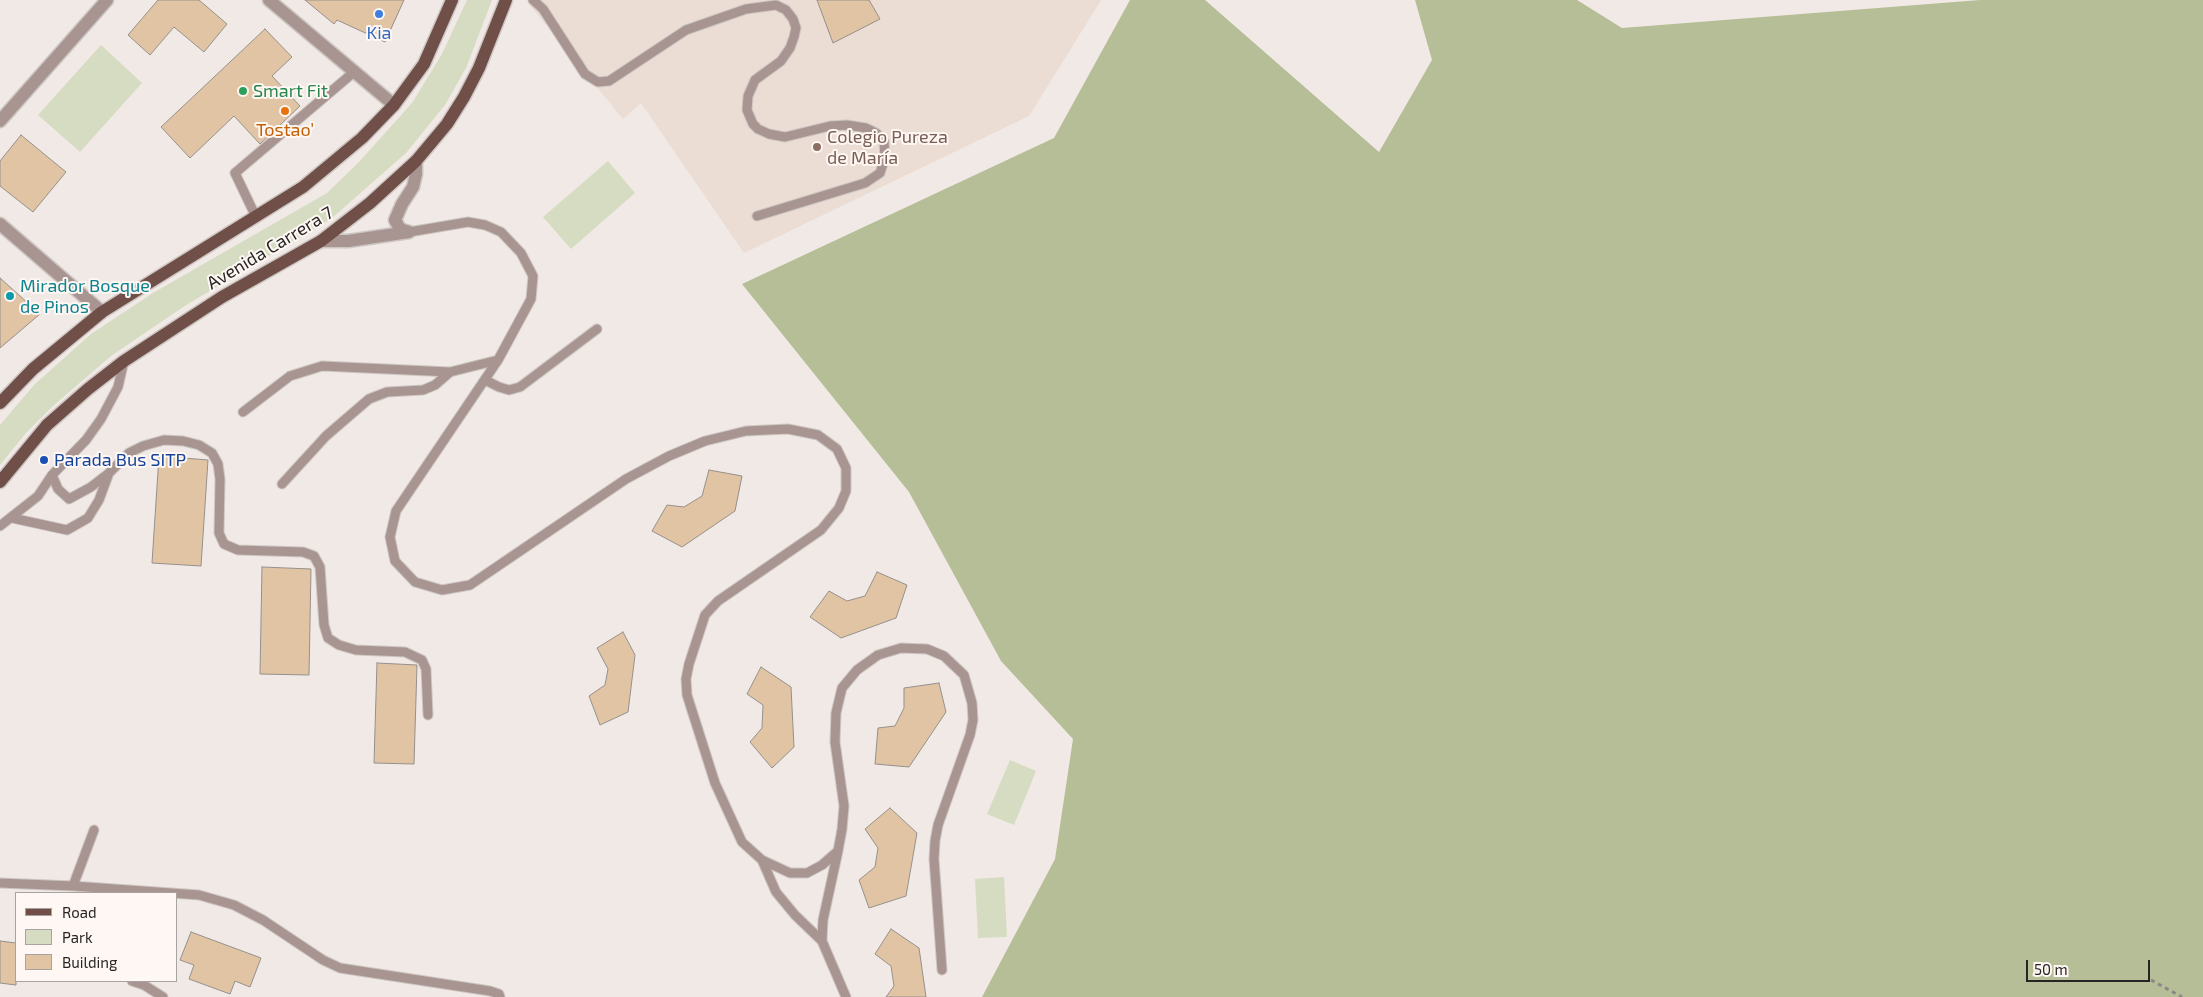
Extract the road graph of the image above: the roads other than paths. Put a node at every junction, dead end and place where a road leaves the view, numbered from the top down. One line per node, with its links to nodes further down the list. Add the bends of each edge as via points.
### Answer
1 (107, 0): 9 (street)
2 (269, 0): 7 (street)
3 (452, 0): 8 (main road, Avenida Carrera 7, via 424,64)
4 (506, 0): 10 (main road, Avenida Carrera 7, via 464,97 447,124)
5 (533, 0): 6 (lane, via 543,9 585,74 598,82 610,81 686,30 746,9)
6 (778, 2): 11 (lane, via 793,19 796,28 790,48 780,61 755,80 748,96 747,110 752,124 769,134 785,137 830,126 866,128 884,141 885,158 880,173 865,183)
7 (354, 72): 8 (street); 12 (lane, via 236,173)
8 (394, 106): 12 (main road, Avenida Carrera 7, via 332,164)
9 (0, 121)
10 (416, 161): 14 (street, via 412,187 395,220 400,229); 15 (main road, Avenida Carrera 7)
11 (756, 216)
12 (256, 217): 16 (main road, Avenida Carrera 7)
13 (0, 224): 16 (street)
14 (409, 232): 15 (street, via 356,240); 18 (lane, via 468,222 485,225 500,232 521,253 533,276 531,299)
15 (321, 241): 19 (main road, Avenida Carrera 7, via 222,297)
16 (102, 312): 22 (main road, Avenida Carrera 7, via 33,369)
17 (597, 329): 21 (lane, via 520,387 509,390)
18 (498, 360): 20 (lane); 21 (lane)
19 (124, 361): 25 (lane, via 118,387 101,419 86,440); 26 (main road, Avenida Carrera 7, via 47,425)
20 (450, 372): 23 (lane, via 322,366 290,376); 27 (lane, via 424,390 387,392 369,399 326,436)
21 (485, 380): 33 (lane, via 396,511 390,537 395,561 415,582 442,590 470,585 626,479 705,441 746,430 788,429 818,436 838,449 846,468 846,491 839,508 821,530 718,600 706,615 686,679 687,695 719,791 742,842)
22 (0, 403)
23 (243, 412)
24 (109, 472): 25 (lane, via 70,499 58,489); 28 (lane, via 99,500 88,518 67,530); 30 (lane, via 129,452 164,440 200,445 212,453 220,479 219,533 224,544 238,550 303,552 314,556 320,567 324,625 328,638 356,650 405,652 422,660 426,669)
25 (52, 475): 28 (lane, via 38,496)
26 (0, 482)
27 (282, 484)
28 (12, 518): 29 (lane)
29 (0, 526)
30 (428, 715)
31 (94, 830): 35 (lane)
32 (838, 851): 33 (lane, via 806,873 790,873); 39 (lane, via 823,920); 40 (lane, via 844,806 835,742 836,713 842,688 857,670 878,655 893,650 927,649 944,656 964,675 973,720 935,841)
33 (762, 860): 39 (lane, via 776,892)
34 (0, 883): 36 (lane)
35 (73, 886): 36 (lane); 37 (lane)
36 (37, 889)
37 (157, 892)
38 (178, 894): 43 (lane, via 199,895 242,908 340,968 490,991)
39 (822, 941): 44 (lane)
40 (942, 970)
41 (135, 982): 42 (lane)
42 (164, 997)
43 (500, 997)
44 (846, 997)

